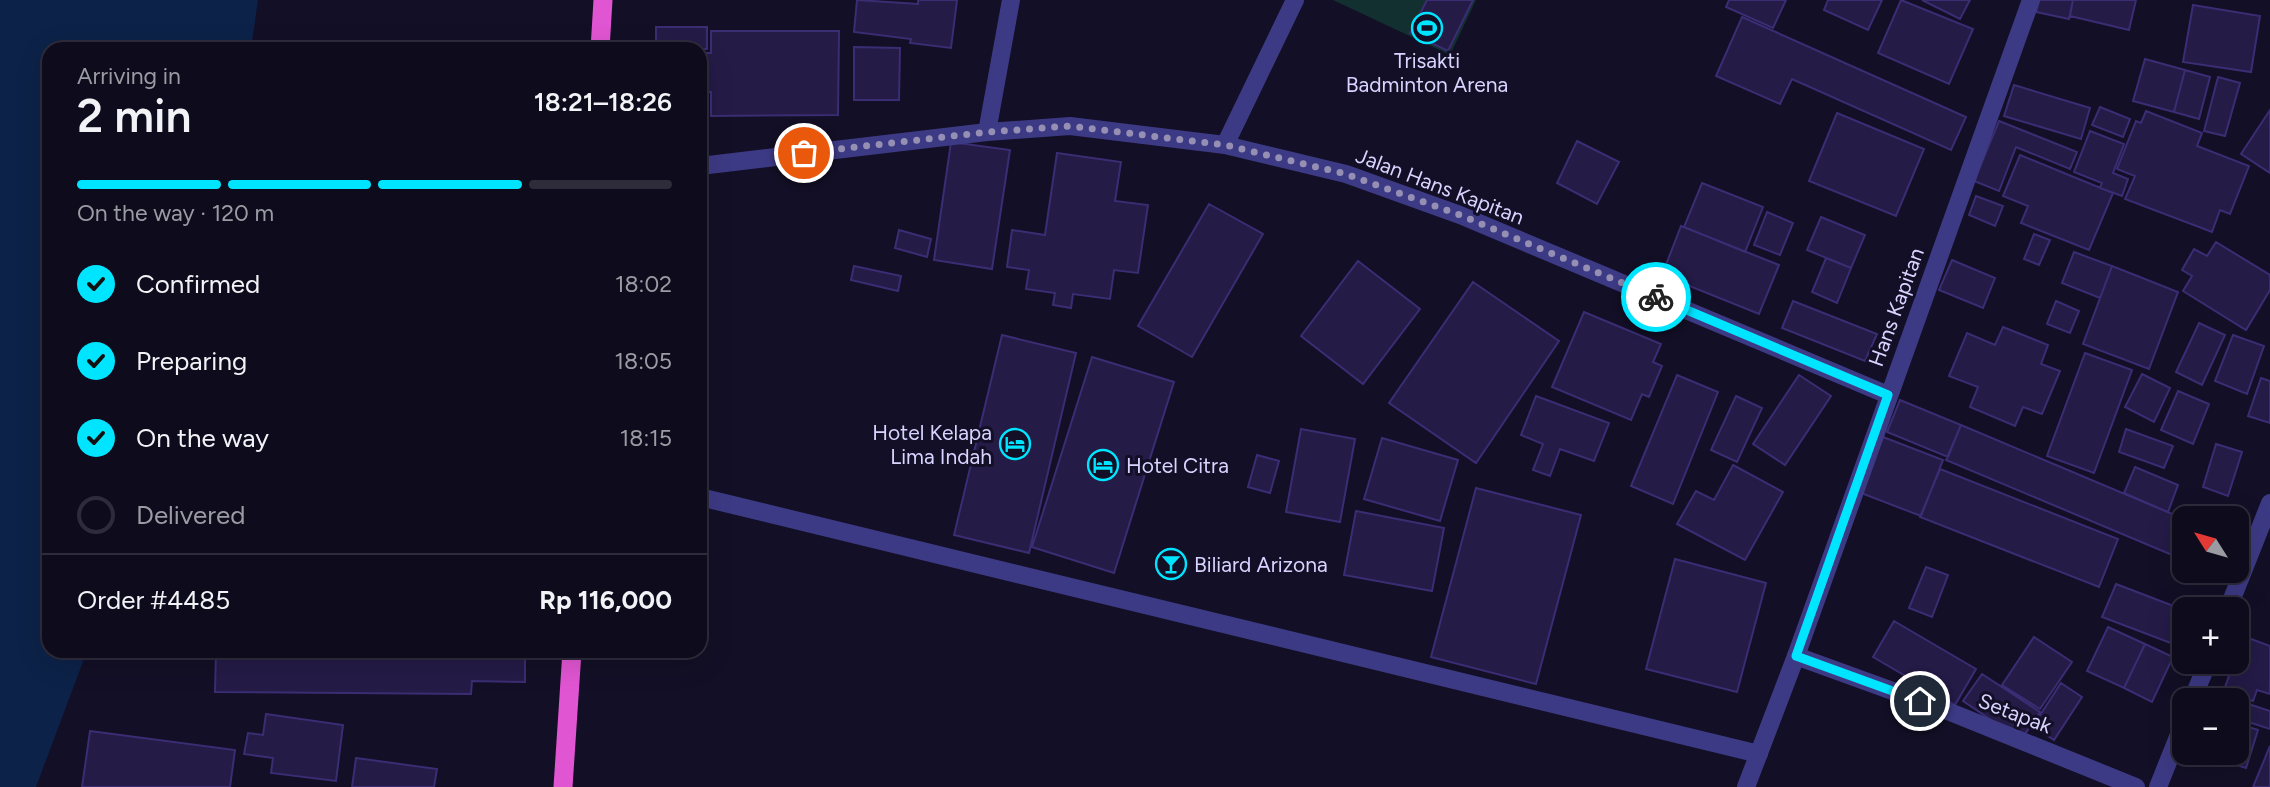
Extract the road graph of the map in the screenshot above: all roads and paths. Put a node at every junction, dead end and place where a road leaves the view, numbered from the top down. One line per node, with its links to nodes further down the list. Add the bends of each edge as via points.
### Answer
1 (603, 0): 5 (highway)
2 (1011, 0): 6 (street)
3 (1295, 0): 7 (street)
4 (2031, 0): 9 (street, Hans Kapitan)
5 (600, 42)
6 (988, 132): 7 (street, Jalan Hans Kapitan, via 1070,126); 8 (street, Jalan Hans Kapitan)
7 (1225, 145): 9 (street, Jalan Hans Kapitan, via 1346,174 1460,215)
8 (707, 165)
9 (1888, 395): 13 (street, Hans Kapitan)
10 (707, 499): 16 (street)
11 (2270, 503): 12 (street)
12 (2233, 597)
13 (1796, 656): 16 (street, Hans Kapitan); 19 (street, Setapak)
14 (572, 658): 17 (highway)
15 (2172, 752): 20 (street)
16 (1759, 754): 18 (street, Hans Kapitan)
17 (563, 787)
18 (1746, 787)
19 (2136, 787)
20 (2158, 787)

